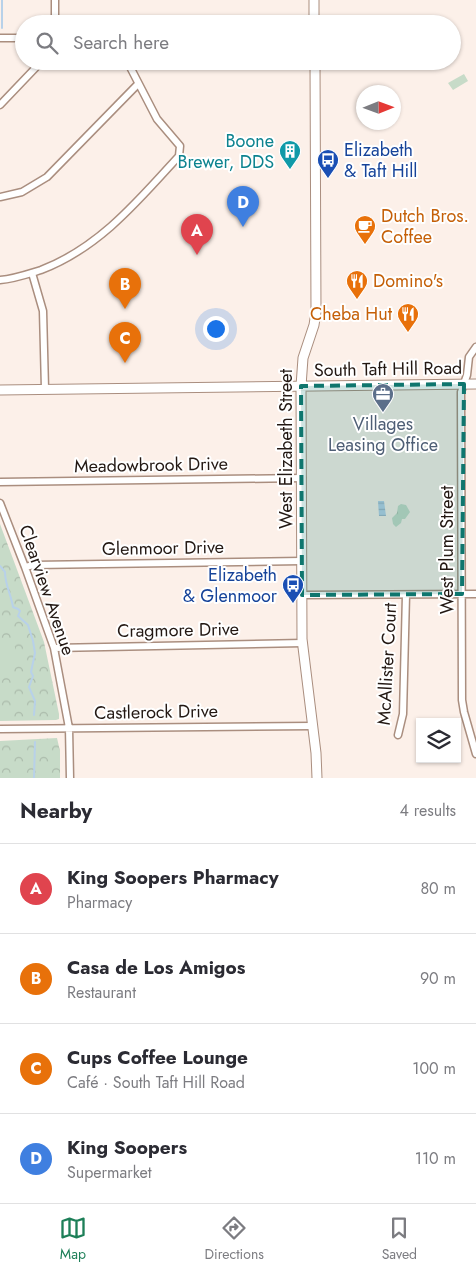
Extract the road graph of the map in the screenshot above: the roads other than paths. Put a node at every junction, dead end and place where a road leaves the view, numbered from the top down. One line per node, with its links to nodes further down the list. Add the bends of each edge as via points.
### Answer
1 (55, 0): 3 (street)
2 (314, 0): 4 (main road)
3 (55, 15)
4 (314, 15)
5 (0, 38): 6 (street)
6 (15, 38)
7 (33, 70): 11 (street)
8 (131, 70): 10 (street)
9 (315, 70): 18 (main road, West Elizabeth Street, via 316,312 302,365)
10 (138, 84): 12 (street, via 47,177 22,192); 13 (street, via 157,119 178,142 179,156 106,232 78,252)
11 (0, 105)
12 (0, 197)
13 (32, 273): 14 (street); 19 (street, via 43,311)
14 (0, 280)
15 (476, 347): 16 (street, West Plum Street, via 470,357)
16 (464, 384): 17 (main road, South Taft Hill Road); 18 (main road, South Taft Hill Road); 27 (street, West Plum Street, via 461,392)
17 (476, 384)
18 (301, 386): 19 (main road, South Taft Hill Road); 21 (main road, West Elizabeth Street)
19 (45, 389): 20 (main road, South Taft Hill Road)
20 (0, 390)
21 (302, 478): 22 (street, Meadowbrook Drive); 24 (main road, West Elizabeth Street)
22 (0, 482)
23 (0, 503): 25 (street, Clearview Avenue)
24 (302, 561): 25 (street, Glenmoor Drive); 29 (main road, West Elizabeth Street)
25 (25, 567): 31 (street, Clearview Avenue)
26 (406, 594): 27 (street); 29 (street); 35 (street, McAllister Court, via 403,714)
27 (462, 594): 28 (street); 36 (street, West Plum Street, via 462,700)
28 (476, 594)
29 (302, 595): 30 (main road, West Elizabeth Street)
30 (303, 643): 31 (street, Cragmore Drive); 32 (main road, West Elizabeth Street)
31 (54, 648): 33 (street, Clearview Avenue)
32 (313, 726): 33 (street, Castlerock Drive); 38 (main road, West Elizabeth Street)
33 (69, 728): 34 (street, Castlerock Drive); 37 (street, Clearview Avenue)
34 (0, 729)
35 (398, 736)
36 (476, 754)
37 (70, 778)
38 (317, 778)

